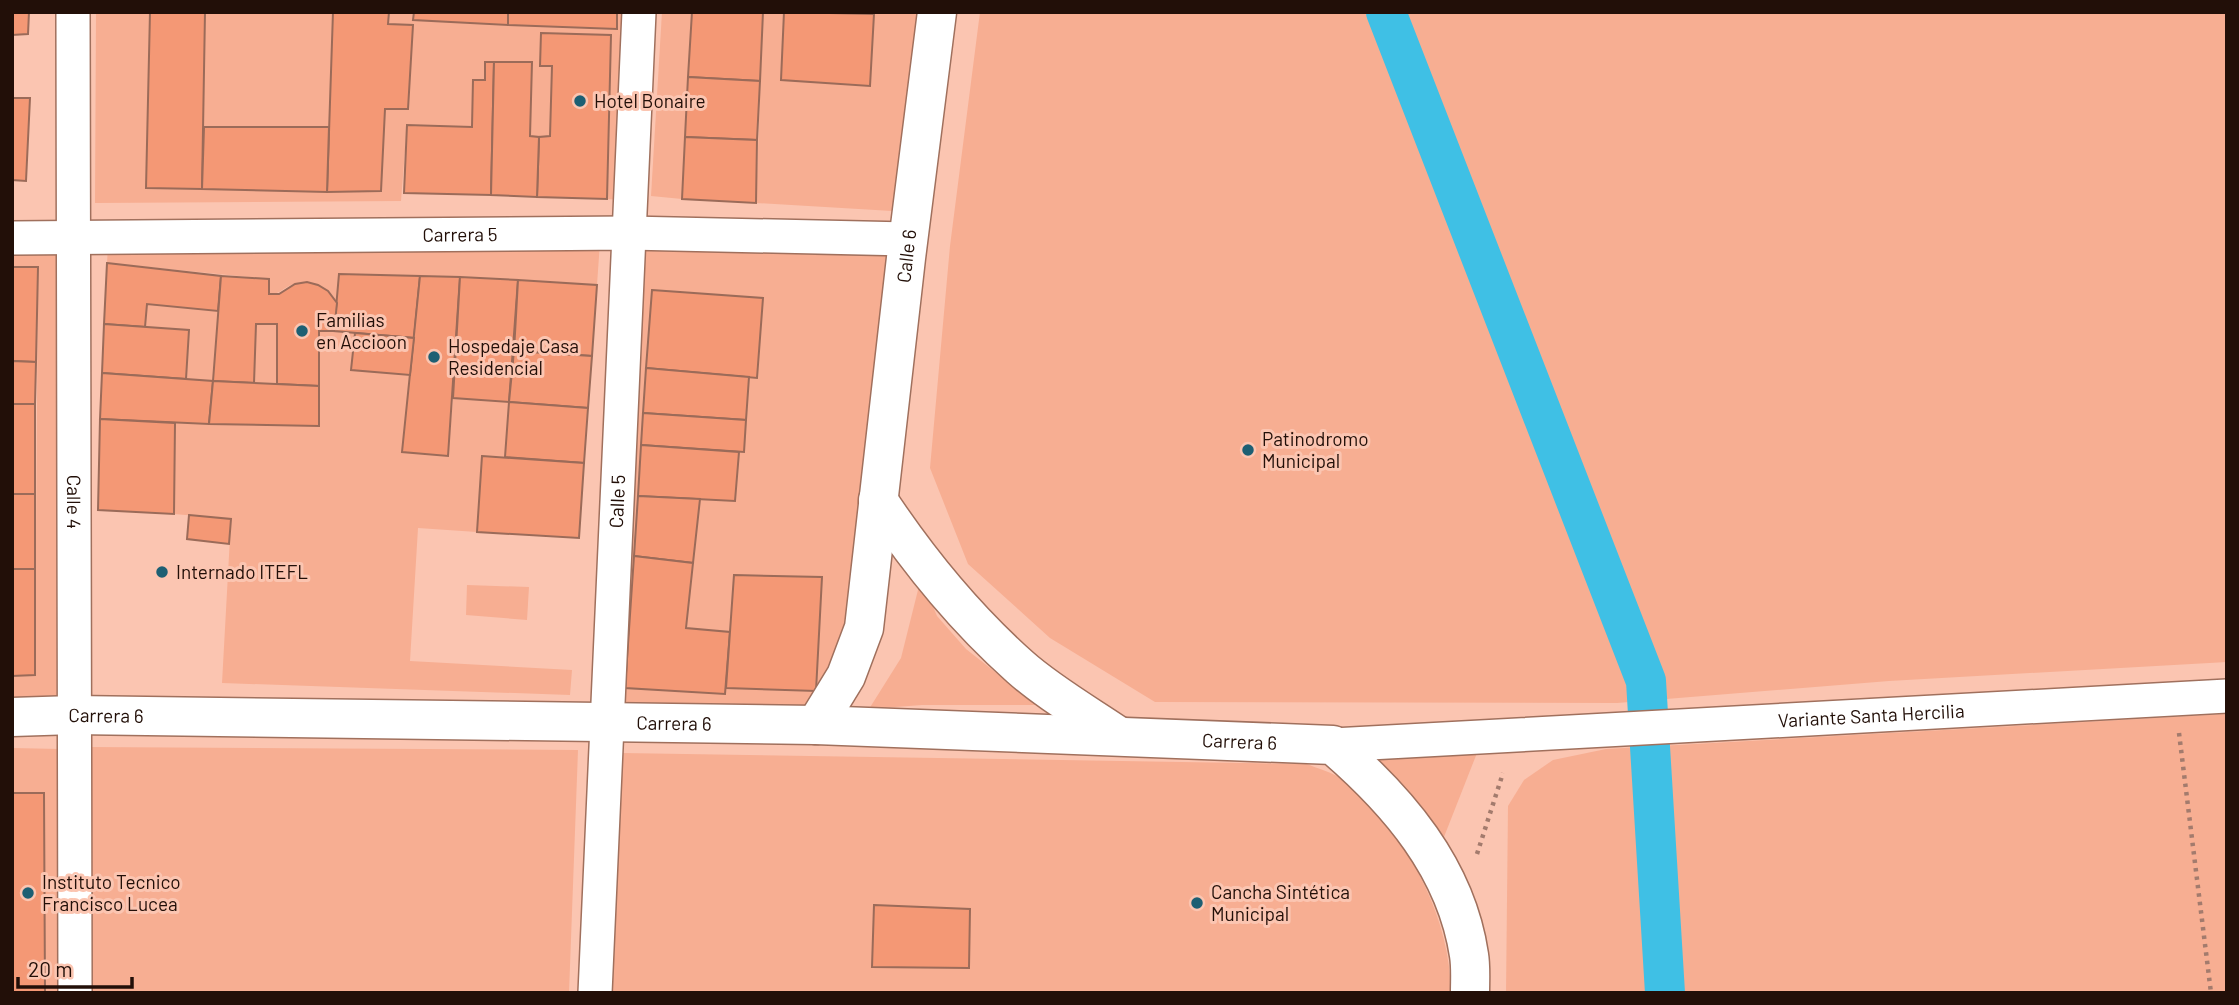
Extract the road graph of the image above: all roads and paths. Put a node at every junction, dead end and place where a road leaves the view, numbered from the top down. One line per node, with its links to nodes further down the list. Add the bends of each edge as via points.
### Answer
1 (74, 12): 5 (street, Calle 4)
2 (639, 12): 4 (street, Calle 5)
3 (937, 12): 7 (street, Calle 6)
4 (629, 233): 5 (street, Carrera 5); 7 (street, Carrera 5); 13 (street, Calle 5)
5 (73, 237): 6 (street, Carrera 5); 11 (street, Calle 4)
6 (12, 238)
7 (908, 239): 8 (street, Calle 6)
8 (878, 500): 14 (street, Calle 6, via 864,628 846,676); 15 (street, via 950,597 1021,669)
9 (2227, 696): 10 (street, Variante Santa Hercilia)
10 (2174, 699): 16 (street, Variante Santa Hercilia); 22 (path)
11 (74, 715): 12 (street, Carrera 6); 13 (street, Carrera 6); 19 (street, Calle 4)
12 (12, 717)
13 (607, 723): 14 (street, Carrera 6); 20 (street, Calle 5)
14 (816, 725): 15 (street, Carrera 6)
15 (1117, 735): 17 (street, Carrera 6)
16 (1515, 735): 17 (street, Variante Santa Hercilia); 18 (path)
17 (1334, 745): 18 (street, via 1373,779 1408,819)
18 (1459, 910): 21 (street, via 1470,956)
19 (75, 993)
20 (595, 993)
21 (1470, 993)
22 (2211, 993)

